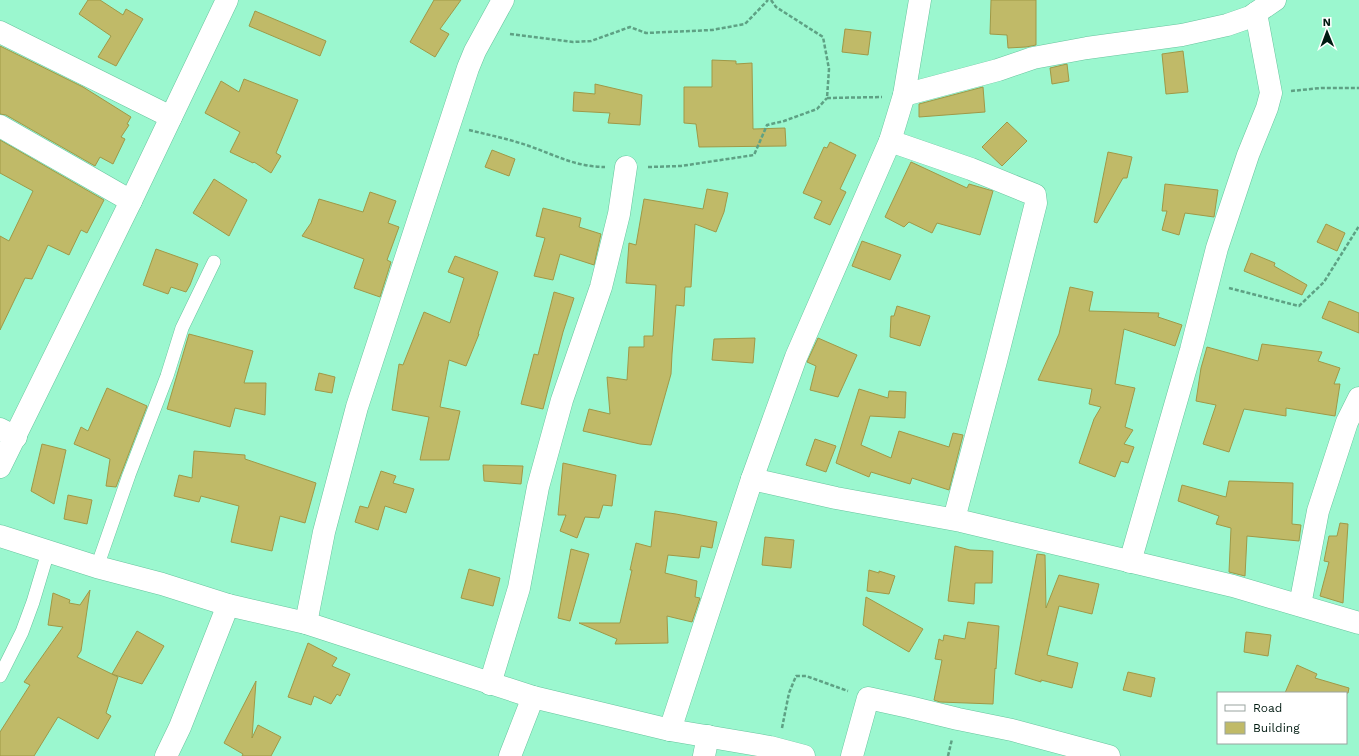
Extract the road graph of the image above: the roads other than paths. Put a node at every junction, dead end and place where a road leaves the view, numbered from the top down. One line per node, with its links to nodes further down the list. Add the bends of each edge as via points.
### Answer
1 (227, 0): 8 (street)
2 (503, 0): 25 (street, via 468,68 357,407 324,532)
3 (920, 0): 7 (street)
4 (1275, 0): 5 (street)
5 (1256, 13): 7 (street, via 1227,25 1182,35 1033,58); 21 (street, via 1271,93 1217,248 1189,357)
6 (0, 32): 8 (street)
7 (904, 95): 10 (street)
8 (171, 117): 12 (street)
9 (0, 126): 12 (street)
10 (890, 141): 17 (street, via 796,357); 18 (street, via 971,169 1035,195 1036,203 1024,252)
11 (626, 167): 28 (street, via 619,214 601,287 562,400 538,487 519,588)
12 (131, 201): 15 (street)
13 (214, 262): 22 (lane, via 182,328)
14 (1359, 398): 24 (street, via 1347,422 1318,511)
15 (8, 433): 16 (street)
16 (0, 467)
17 (752, 479): 18 (street, via 836,498); 30 (street)
18 (954, 519): 21 (street)
19 (0, 536): 20 (street)
20 (48, 552): 22 (street); 27 (lane, via 22,632)
21 (1130, 562): 24 (street)
22 (97, 567): 23 (street)
23 (228, 605): 25 (street); 32 (street)
24 (1300, 605): 26 (street)
25 (306, 623): 28 (street)
26 (1359, 623)
27 (0, 676)
28 (490, 684): 29 (street)
29 (533, 697): 30 (street); 33 (street)
30 (670, 730): 31 (street)
31 (706, 746): 34 (street, via 770,747)
32 (166, 756)
33 (510, 756)
34 (804, 756)
35 (852, 756): 36 (street, via 868,698 1012,730)
36 (1109, 756)

